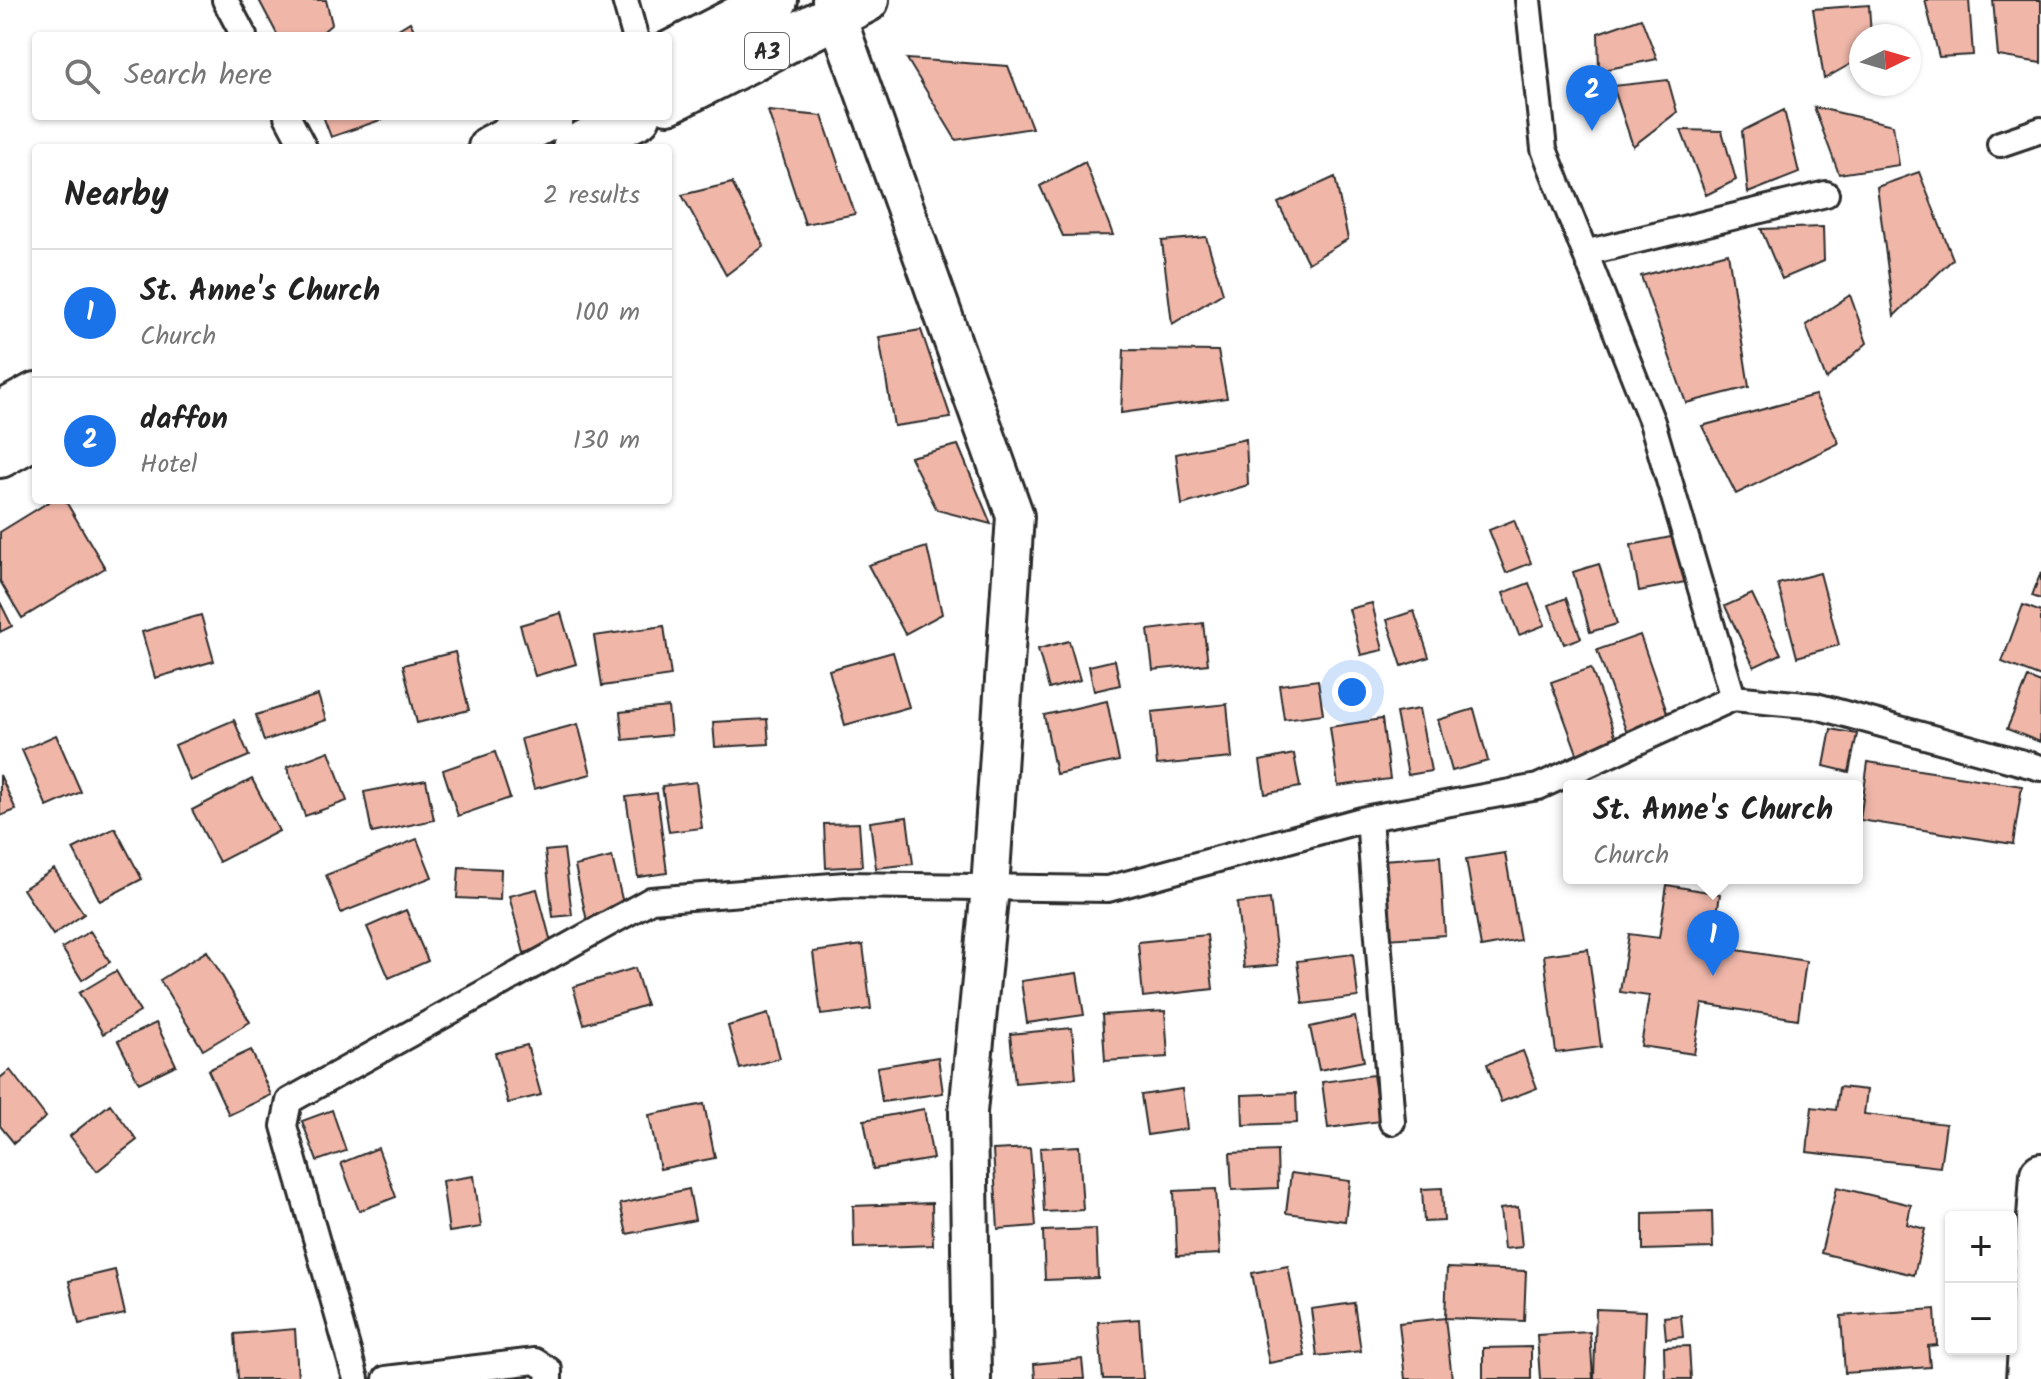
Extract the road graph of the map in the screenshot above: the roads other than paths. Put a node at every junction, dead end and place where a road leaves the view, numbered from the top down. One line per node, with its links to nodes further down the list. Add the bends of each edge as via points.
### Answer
1 (225, 0): 6 (street)
2 (625, 0): 7 (street)
3 (775, 0): 8 (highway, A3)
4 (1528, 0): 19 (street, via 1544,149)
5 (845, 5): 9 (highway, A3); 23 (street, via 1015,516)
6 (242, 32)
7 (634, 32)
8 (672, 53)
9 (672, 99)
10 (289, 120): 14 (street)
11 (544, 120): 15 (highway)
12 (630, 120): 16 (highway)
13 (2041, 130): 17 (street)
14 (302, 144)
15 (498, 144)
16 (583, 144)
17 (2000, 144)
18 (1826, 194): 19 (street)
19 (1585, 253): 20 (street, via 1652,422)
20 (1733, 698): 21 (street, via 1816,706); 22 (street, via 1538,787)
21 (2041, 768)
22 (1369, 818): 23 (street, via 1108,889); 24 (street)
23 (990, 888): 26 (street, via 846,885 651,900 289,1101 284,1126); 29 (street, via 968,1112)
24 (1392, 1122)
25 (2041, 1174): 30 (main road)
26 (356, 1379)
27 (386, 1379): 28 (street, via 535,1361 549,1370)
28 (549, 1379)
29 (972, 1379)
30 (2027, 1379)

